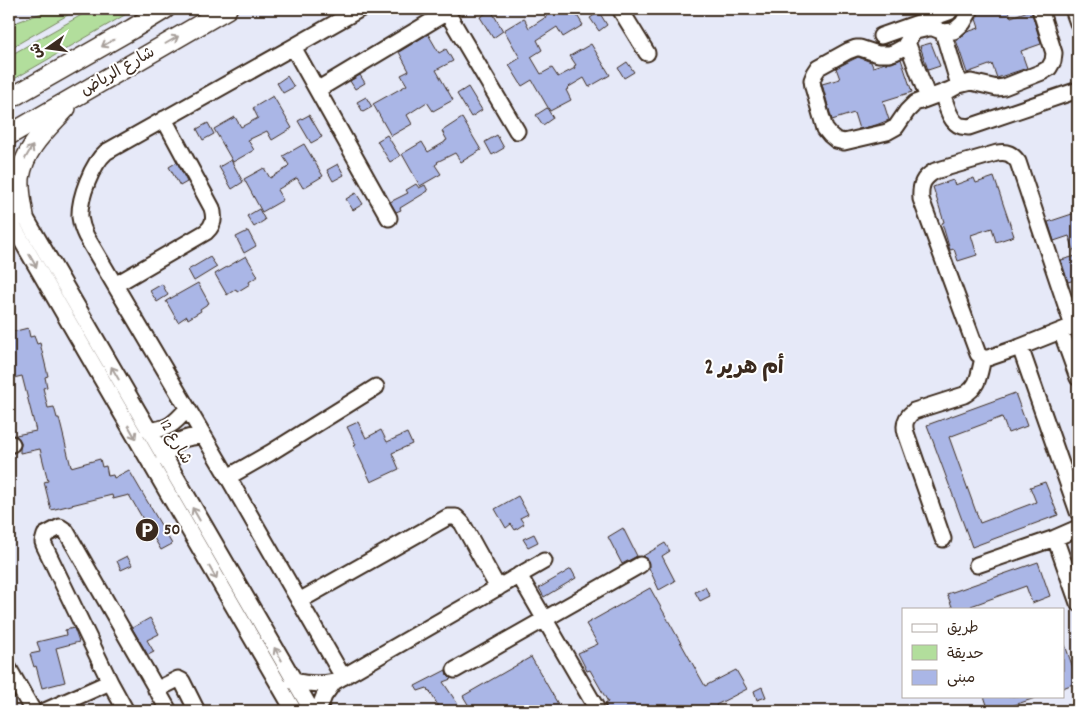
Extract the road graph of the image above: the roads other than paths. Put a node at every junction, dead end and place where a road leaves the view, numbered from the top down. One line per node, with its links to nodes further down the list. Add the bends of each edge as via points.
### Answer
1 (165, 9): 17 (main road, شارع الرياض, one-way to 17)
2 (227, 9): 23 (main road, شارع الرياض, one-way to 2)
3 (360, 9): 15 (street)
4 (620, 9): 16 (street)
5 (971, 9): 12 (street, via 959,28)
6 (1040, 9): 18 (street, via 1054,53 1049,68 1004,87 971,82)
7 (1073, 9): 10 (street)
8 (446, 10): 19 (street); 26 (street)
9 (949, 12): 11 (street)
10 (1078, 23)
11 (921, 26): 12 (street); 13 (street); 14 (street)
12 (943, 32): 18 (street)
13 (881, 36)
14 (908, 42): 22 (street); 22 (street, via 890,54 852,49 819,67 812,80 826,128 836,140 844,142 887,132 896,127 910,106)
15 (293, 47): 19 (street); 25 (street)
16 (647, 53)
17 (38, 82): 21 (main road); 24 (main road, شارع الرياض)
18 (959, 84): 22 (street)
19 (317, 90): 30 (street)
20 (1078, 90): 22 (street, via 969,127 954,122)
21 (9, 91)
22 (935, 95)
23 (75, 96): 27 (main road, شارع الرياض); 29 (main road, one-way to 23, via 21,195 20,178 30,149)
24 (9, 99)
25 (164, 119): 31 (street, via 106,152 93,169 82,198 80,217 86,236); 31 (street, via 212,208 214,221 206,232)
26 (517, 131)
27 (9, 135)
28 (9, 189): 29 (street, شارع 12)
29 (16, 217): 38 (street, شارع 12, one-way to 29); 61 (street, شارع 12, one-way to 61)
30 (389, 218)
31 (115, 285): 37 (street)
32 (1070, 327): 33 (street); 34 (street, via 1014,157 1003,152 935,170 923,182 921,198 975,348); 35 (street)
33 (1020, 346): 34 (street); 42 (street)
34 (983, 358): 45 (street, via 977,382 969,392 914,411 905,420 906,433)
35 (1078, 378)
36 (376, 387): 41 (street)
37 (187, 408): 38 (street, via 171,425); 39 (street)
38 (148, 430): 40 (street, شارع 12)
39 (203, 436): 40 (street, via 179,440); 41 (street)
40 (164, 458): 57 (street, شارع 12, one-way to 40)
41 (228, 477): 51 (street)
42 (1078, 512)
43 (1078, 528): 44 (street)
44 (1055, 538): 48 (street); 52 (street)
45 (943, 539)
46 (544, 561): 49 (street)
47 (640, 565): 53 (street)
48 (977, 565)
49 (519, 575): 50 (street); 53 (street)
50 (498, 588): 51 (street, via 462,523 456,517 448,516); 56 (street)
51 (299, 601): 56 (street)
52 (1078, 603)
53 (544, 619): 55 (street); 68 (street)
54 (9, 668): 62 (street)
55 (455, 670)
56 (339, 680): 57 (street, via 326,684); 67 (street, via 324,696)
57 (293, 681): 60 (street, شارع 12)
58 (110, 682): 59 (street, via 44,545 45,535 58,528 66,531); 63 (street); 64 (street)
59 (156, 690): 65 (street); 66 (street, via 178,679 182,681)
60 (308, 706): 61 (street)
61 (293, 710)
62 (33, 711)
63 (45, 711)
64 (126, 711)
65 (169, 711)
66 (197, 711)
67 (318, 711)
68 (598, 711)

